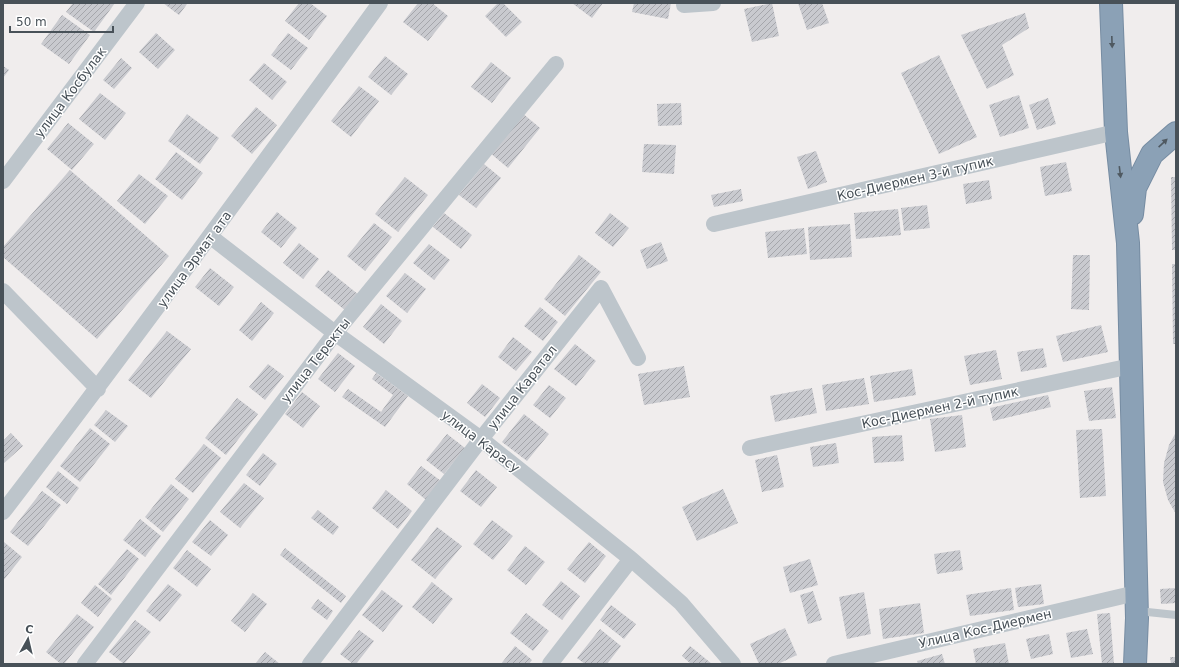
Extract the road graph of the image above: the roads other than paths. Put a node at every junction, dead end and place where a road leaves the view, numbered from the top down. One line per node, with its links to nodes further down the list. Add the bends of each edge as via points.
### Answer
1 (137, 3): 9 (street, улица Косбулак)
2 (380, 3): 11 (street, улица Эрмат ата)
3 (712, 3): 5 (street)
4 (1111, 3): 7 (highway, one-way to 7)
5 (684, 5)
6 (556, 64): 14 (street, улица Теректы)
7 (1116, 132): 10 (street, Кос-Диермен 3-й тупик); 12 (highway, one-way to 12)
8 (1176, 133): 12 (highway, one-way to 8, via 1135,188 1152,154)
9 (3, 181)
10 (714, 224)
11 (210, 237): 14 (street, улица Карасу); 17 (street, улица Эрмат ата)
12 (1128, 243): 16 (highway)
13 (3, 291): 17 (street)
14 (335, 333): 18 (street, улица Карасу); 24 (street, улица Теректы)
15 (638, 358): 18 (street, улица Каратал, via 601,288)
16 (1131, 366): 19 (street, Кос-Диермен 2-й тупик); 22 (highway)
17 (98, 389): 20 (street, улица Эрмат ата)
18 (481, 439): 21 (street, улица Карасу); 25 (street, улица Каратал)
19 (750, 448)
20 (3, 512)
21 (631, 559): 26 (street); 27 (street, улица Карасу, via 680,603)
22 (1137, 607): 23 (lane); 28 (street, Улица Кос-Диермен); 29 (highway); 30 (highway)
23 (1176, 615)
24 (85, 664)
25 (310, 664)
26 (550, 664)
27 (733, 664)
28 (834, 664)
29 (1136, 664)
30 (1143, 664)

